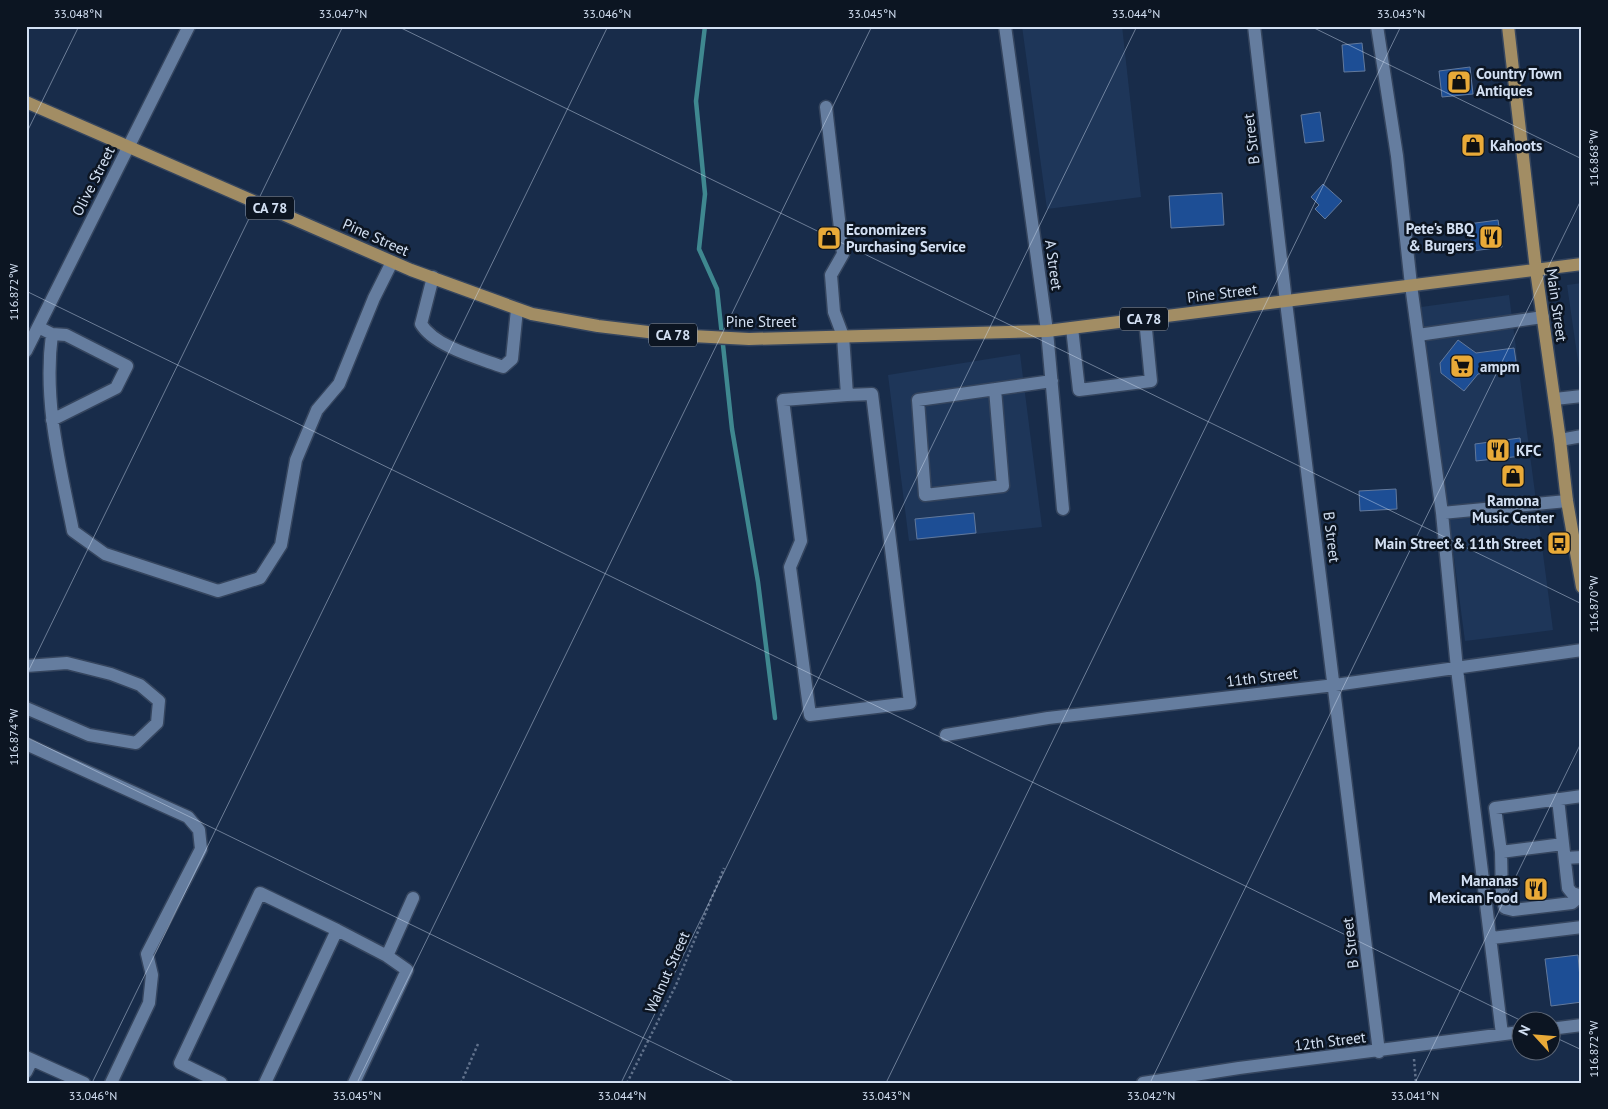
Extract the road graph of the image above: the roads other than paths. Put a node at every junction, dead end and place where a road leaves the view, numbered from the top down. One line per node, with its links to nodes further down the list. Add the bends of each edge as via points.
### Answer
1 (189, 26): 8 (street, Olive Street)
2 (1005, 26): 20 (street, A Street)
3 (1254, 26): 14 (street, B Street)
4 (1377, 26): 13 (street, via 1397,156)
5 (1508, 26): 11 (main road, Main Street)
6 (26, 102): 8 (main road, Pine Street / CA 78)
7 (826, 107): 23 (street, via 842,254 831,275 833,303)
8 (129, 147): 9 (main road, Pine Street / CA 78); 18 (street, Olive Street)
9 (392, 262): 12 (main road, Pine Street / CA 78); 30 (street, via 339,384 317,410 296,460 281,545 260,578 218,591 105,554 73,531)
10 (1582, 264): 11 (main road, Pine Street)
11 (1536, 270): 13 (main road, Pine Street / CA 78); 16 (main road, Main Street)
12 (433, 278): 15 (main road, Pine Street / CA 78); 15 (street, via 421,324 427,333 459,351 503,367 512,359)
13 (1411, 285): 14 (main road, Pine Street / CA 78); 22 (street)
14 (1286, 302): 17 (main road, Pine Street / CA 78); 40 (street, B Street)
15 (517, 309): 23 (main road, Pine Street / CA 78, via 598,326 673,335 749,338)
16 (1542, 317): 22 (street); 29 (main road, Main Street)
17 (1145, 319): 19 (main road, Pine Street / CA 78); 19 (street, via 1151,381 1079,390)
18 (38, 327): 21 (street); 24 (street, Olive Street)
19 (1072, 328): 20 (main road, Pine Street / CA 78)
20 (1047, 331): 23 (main road, Pine Street / CA 78); 25 (street, A Street)
21 (52, 334): 30 (street, via 48,363); 30 (street, via 66,335 127,366 116,388)
22 (1418, 335): 35 (street)
23 (843, 336): 27 (street)
24 (26, 350)
25 (1052, 381): 26 (street); 34 (street, A Street)
26 (994, 389): 26 (street, via 918,400 925,495 1003,486)
27 (847, 395): 27 (street, via 783,400 802,541 790,567 810,715 910,703 872,394)
28 (1582, 396): 29 (street)
29 (1554, 399): 32 (main road, Main Street)
30 (52, 420)
31 (1582, 436): 32 (street)
32 (1560, 440): 33 (main road, Main Street)
33 (1566, 501): 35 (street); 36 (main road, Main Street)
34 (1063, 509)
35 (1442, 513): 39 (street)
36 (1582, 587)
37 (1582, 650): 39 (street, 11th Street)
38 (26, 666): 41 (street, via 66,663 111,674 140,685 159,700 157,723 136,743 89,735)
39 (1457, 668): 40 (street, 11th Street); 54 (street)
40 (1335, 685): 42 (street, 11th Street, via 1048,718); 60 (street, B Street)
41 (26, 708)
42 (946, 735)
43 (26, 744): 63 (street, via 188,817 198,830 201,849 147,954 152,975 149,1003)
44 (1582, 796): 45 (street)
45 (1558, 799): 46 (street); 47 (street, via 1495,808)
46 (1563, 844): 47 (street); 49 (street)
47 (1501, 852): 50 (street, via 1505,908 1513,910 1572,903)
48 (1582, 857): 49 (street)
49 (1565, 858): 50 (street, via 1568,888)
50 (1581, 896)
51 (414, 898): 55 (street)
52 (1582, 927): 54 (street)
53 (337, 930): 55 (street); 64 (street, via 260,893 180,1063); 65 (street)
54 (1492, 938): 59 (street)
55 (386, 956): 66 (street, via 407,970)
56 (1582, 1025): 57 (street)
57 (1560, 1028)
58 (1510, 1033): 59 (street, 12th Street)
59 (1502, 1034): 60 (street, 12th Street)
60 (1379, 1052): 67 (street, 12th Street)
61 (28, 1063): 62 (street)
62 (84, 1083)
63 (112, 1083)
64 (221, 1083)
65 (265, 1083)
66 (354, 1083)
67 (1143, 1083)

